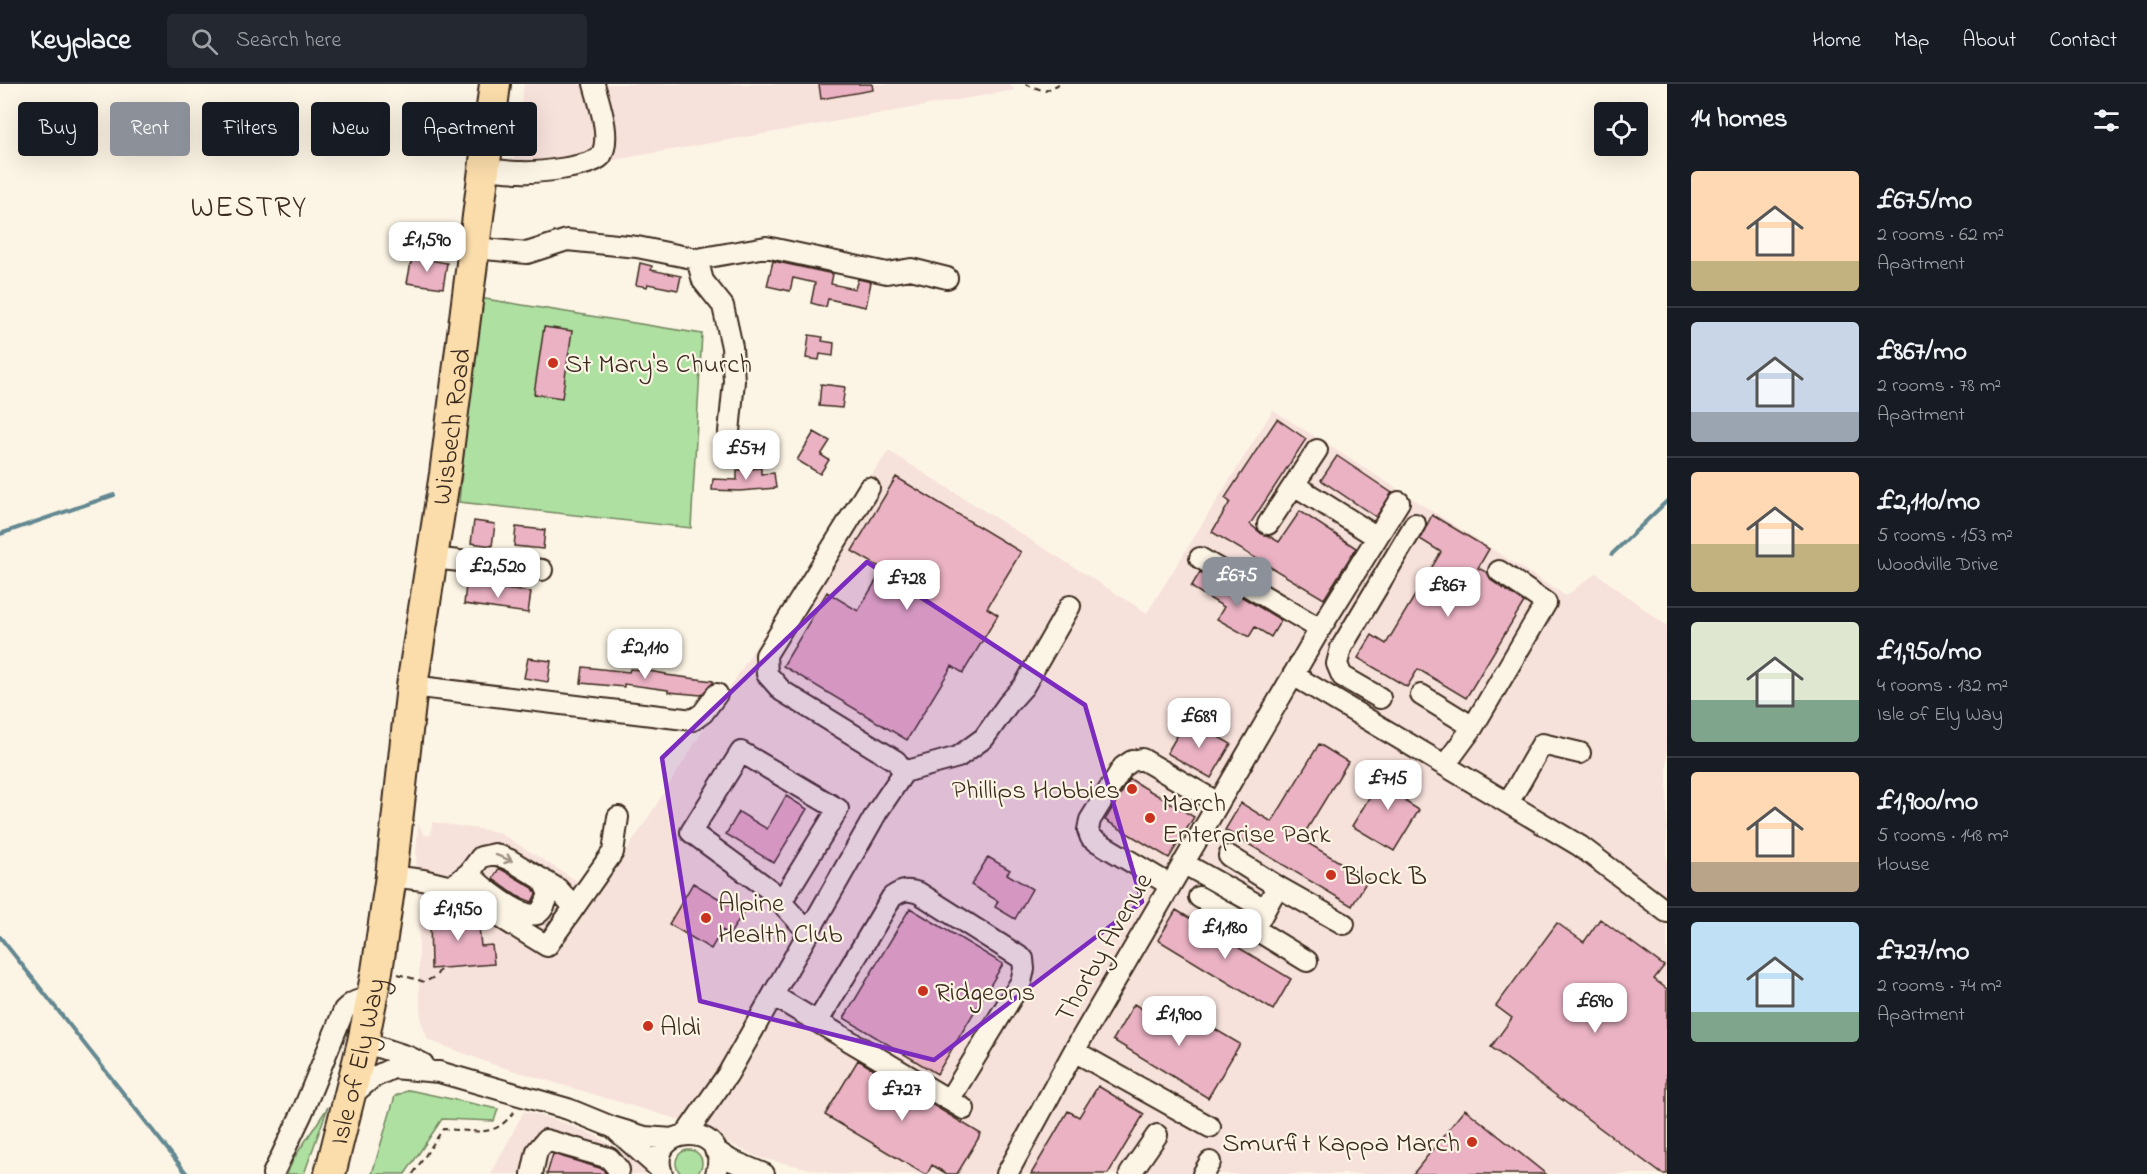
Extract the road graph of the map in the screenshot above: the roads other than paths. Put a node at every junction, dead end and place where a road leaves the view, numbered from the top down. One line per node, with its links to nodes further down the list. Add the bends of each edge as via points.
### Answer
1 (495, 84): 3 (highway, Wisbech Road)
2 (594, 84): 3 (street, via 605,127 602,155 596,162 523,172)
3 (484, 169): 4 (highway, Wisbech Road)
4 (474, 248): 5 (street, via 527,253 567,240 637,247); 15 (highway, Wisbech Road)
5 (697, 259): 6 (street, via 766,248 887,273 910,270); 7 (street, via 703,281 723,306 732,347 734,381)
6 (947, 278)
7 (728, 442)
8 (1317, 450): 9 (street)
9 (1294, 485): 12 (street); 14 (street)
10 (869, 488): 31 (street, via 766,655 767,674 782,691 896,761)
11 (1399, 502): 14 (street, Thorby Avenue)
12 (1268, 524)
13 (1415, 524): 22 (street, via 1341,648 1337,664 1342,676)
14 (1377, 537): 20 (street, Thorby Avenue)
15 (432, 558): 17 (street); 23 (highway, Wisbech Road)
16 (1200, 558): 20 (street)
17 (542, 570)
18 (1499, 572): 28 (street, via 1546,603)
19 (1070, 606): 31 (street, via 1024,686 984,738 958,747 958,758)
20 (1320, 629): 21 (street, Thorby Avenue)
21 (1293, 675): 27 (street); 33 (street, Thorby Avenue)
22 (1356, 684): 26 (street); 27 (street)
23 (412, 686): 24 (street, via 693,720); 38 (highway, Wisbech Road)
24 (717, 694)
25 (1421, 695): 28 (street)
26 (1380, 698)
27 (1342, 704): 30 (street)
28 (1473, 727): 30 (street)
29 (1580, 753): 32 (street, via 1542,744)
30 (1445, 765): 32 (street)
31 (904, 772): 50 (street)
32 (1508, 802): 47 (street, via 1580,846)
33 (1218, 803): 36 (street, Thorby Avenue); 40 (street, via 1142,759 1123,767 1090,820 1091,838)
34 (618, 817): 45 (street, via 613,852)
35 (1229, 856): 42 (street)
36 (1183, 863): 40 (street, Thorby Avenue); 46 (street)
37 (469, 873): 39 (street, one-way to 39, via 481,857 495,854); 39 (street, via 486,891 527,915 538,914 544,906 549,894); 41 (street)
38 (391, 876): 41 (street); 52 (highway, Isle of Ely Way)
39 (543, 879): 45 (street)
40 (1170, 885): 56 (street, Thorby Avenue)
41 (451, 887): 45 (street, via 547,946)
42 (1280, 888): 46 (street); 48 (street)
43 (1199, 897): 49 (street)
44 (781, 902): 44 (street, via 691,832 741,752 838,809); 50 (street)
45 (574, 907)
46 (1265, 909): 49 (street, via 1256,926)
47 (1667, 912)
48 (1344, 924)
49 (1258, 931): 51 (street)
50 (809, 933): 53 (street)
51 (1307, 961)
52 (374, 985): 55 (highway, Isle of Ely Way); 66 (street, via 344,1011)
53 (774, 996): 54 (street); 59 (street)
54 (818, 1021): 54 (street, via 892,897 900,891 919,893 1023,959 1021,982 957,1104)
55 (363, 1042): 57 (street); 58 (highway, Isle of Ely Way)
56 (1074, 1051): 61 (street); 72 (street, Thorby Avenue)
57 (439, 1072): 58 (street, via 393,1068 372,1078); 60 (street, via 568,1109)
58 (351, 1096): 67 (highway, Isle of Ely Way)
59 (709, 1102): 63 (street); 64 (street, via 706,1128)
60 (612, 1127): 63 (street, via 645,1137); 65 (street)
61 (1209, 1127)
62 (1157, 1135): 73 (street)
63 (679, 1136): 64 (street, via 700,1136); 65 (street, via 663,1149)
64 (713, 1147): 70 (street, via 718,1163); 71 (street, via 730,1160)
65 (662, 1172)
66 (273, 1174)
67 (330, 1174)
68 (532, 1174): 69 (street, via 537,1151 546,1140 609,1158)
69 (618, 1174)
70 (716, 1174)
71 (764, 1174)
72 (1007, 1174)
73 (1130, 1174)

